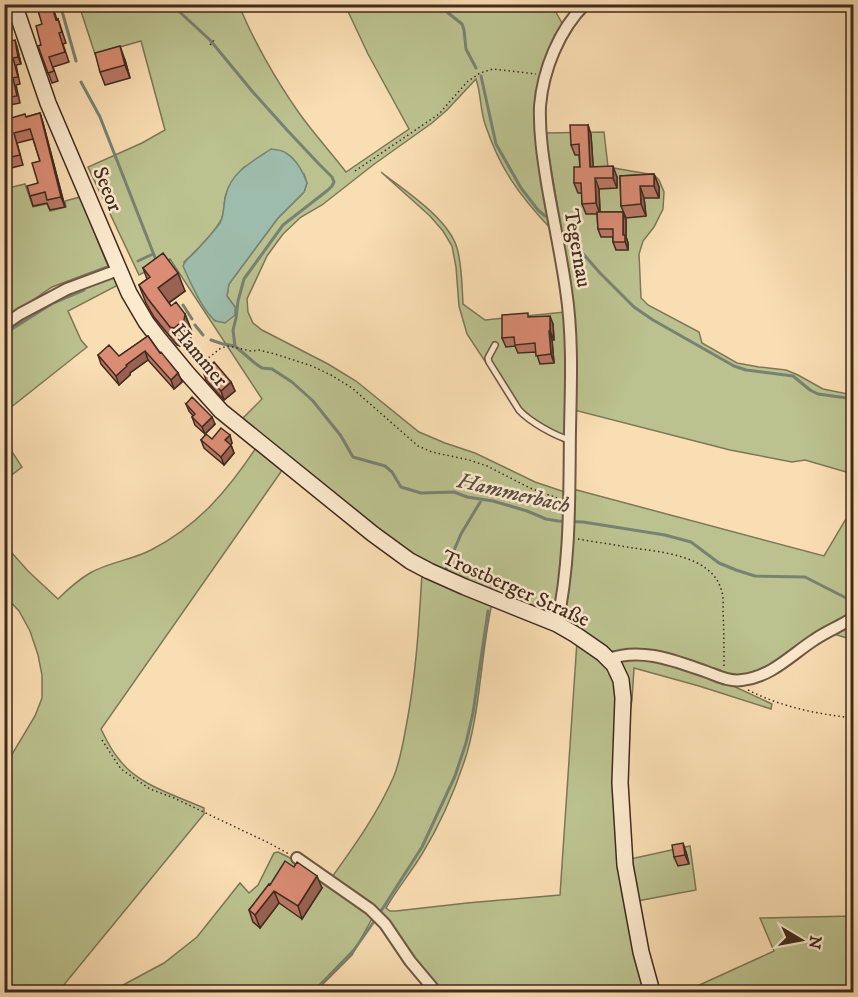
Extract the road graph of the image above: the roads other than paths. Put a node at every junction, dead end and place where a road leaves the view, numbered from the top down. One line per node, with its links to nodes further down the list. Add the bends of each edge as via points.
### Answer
1 (14, 4): 3 (main road, Seeor, via 48,114)
2 (585, 4): 8 (street, Tegernau, via 562,34 540,104 540,136 568,306)
3 (118, 270): 4 (main road, Seeor); 5 (street, via 67,289)
4 (129, 293): 7 (main road, Hammer, via 146,322 187,373)
5 (4, 325)
6 (495, 345): 8 (lane, via 489,362 519,410)
7 (250, 436): 10 (main road, Trostberger Straße, via 410,561)
8 (570, 440): 10 (street, Tegernau, via 566,573)
9 (854, 617): 11 (street, via 770,671 742,680 726,679 672,659 640,654)
10 (557, 624): 11 (main road, Trostberger Straße)
11 (609, 659): 14 (main road, Trostberger Straße, via 621,680 623,698 620,783 625,865)
12 (297, 858): 13 (street, via 370,909)
13 (436, 993)
14 (652, 993)

